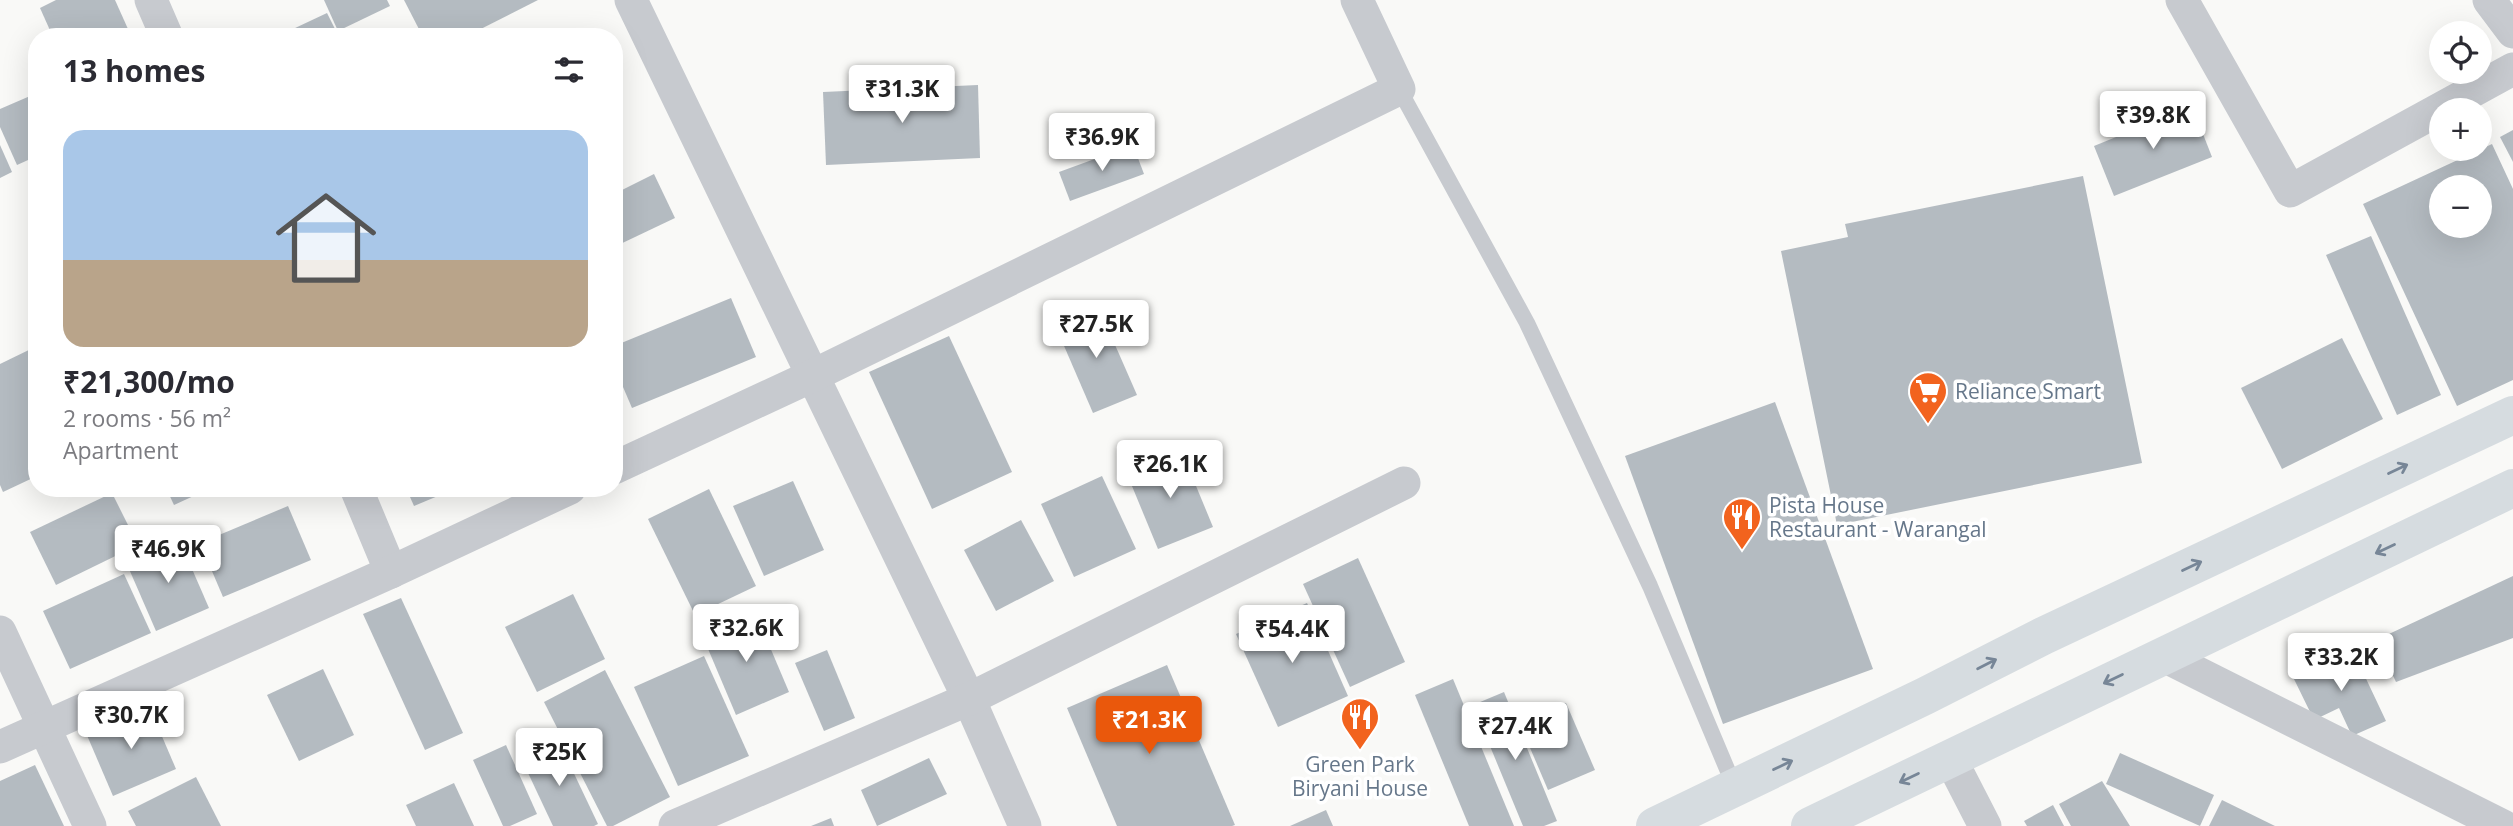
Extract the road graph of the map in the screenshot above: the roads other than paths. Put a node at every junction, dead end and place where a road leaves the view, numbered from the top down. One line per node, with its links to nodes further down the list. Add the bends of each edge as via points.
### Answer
1 (151, 0): 6 (street)
2 (631, 0): 10 (street)
3 (1357, 0): 9 (street)
4 (2182, 0): 8 (street, via 2290,191)
5 (2489, 0): 7 (street)
6 (163, 28)
7 (2513, 33)
8 (2513, 69)
9 (1399, 89): 10 (street); 24 (lane, via 1527,323 1650,586)
10 (812, 376): 12 (street); 20 (street)
11 (2513, 415): 24 (main road, one-way to 11, via 2043,636)
12 (623, 464)
13 (1404, 483): 20 (street)
14 (2513, 488): 19 (main road, one-way to 19)
15 (360, 497): 17 (street)
16 (551, 497): 17 (street)
17 (391, 572): 21 (street)
18 (0, 632): 21 (street)
19 (2162, 655): 23 (main road, one-way to 23); 31 (street)
20 (969, 699): 26 (street); 27 (street)
21 (44, 728): 22 (street); 25 (street)
22 (0, 747)
23 (1950, 758): 29 (main road, one-way to 29); 30 (street)
24 (1735, 788): 28 (main road)
25 (90, 826)
26 (674, 826)
27 (1025, 826)
28 (1655, 826)
29 (1810, 826)
30 (1985, 826)
31 (2503, 826)

